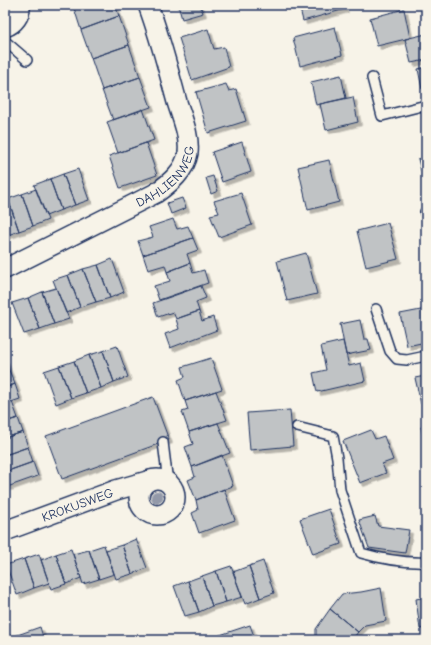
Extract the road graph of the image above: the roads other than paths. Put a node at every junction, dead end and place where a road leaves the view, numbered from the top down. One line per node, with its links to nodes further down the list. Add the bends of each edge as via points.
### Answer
1 (20, 5): 3 (street, via 17,18)
2 (148, 5): 8 (street, DAHLIENWEG, via 186,134 188,154 184,164 172,181 156,193)
3 (5, 27)
4 (5, 41): 5 (lane)
5 (27, 60)
6 (372, 78): 7 (lane, via 382,116)
7 (426, 105)
8 (5, 269)
9 (376, 308): 10 (lane, via 390,351 397,359 407,360)
10 (426, 356)
11 (297, 427): 15 (lane, via 333,436 340,490 361,552 385,560)
12 (163, 442): 13 (lane)
13 (159, 482): 14 (street, KROKUSWEG, via 116,490)
14 (5, 531)
15 (426, 562)

